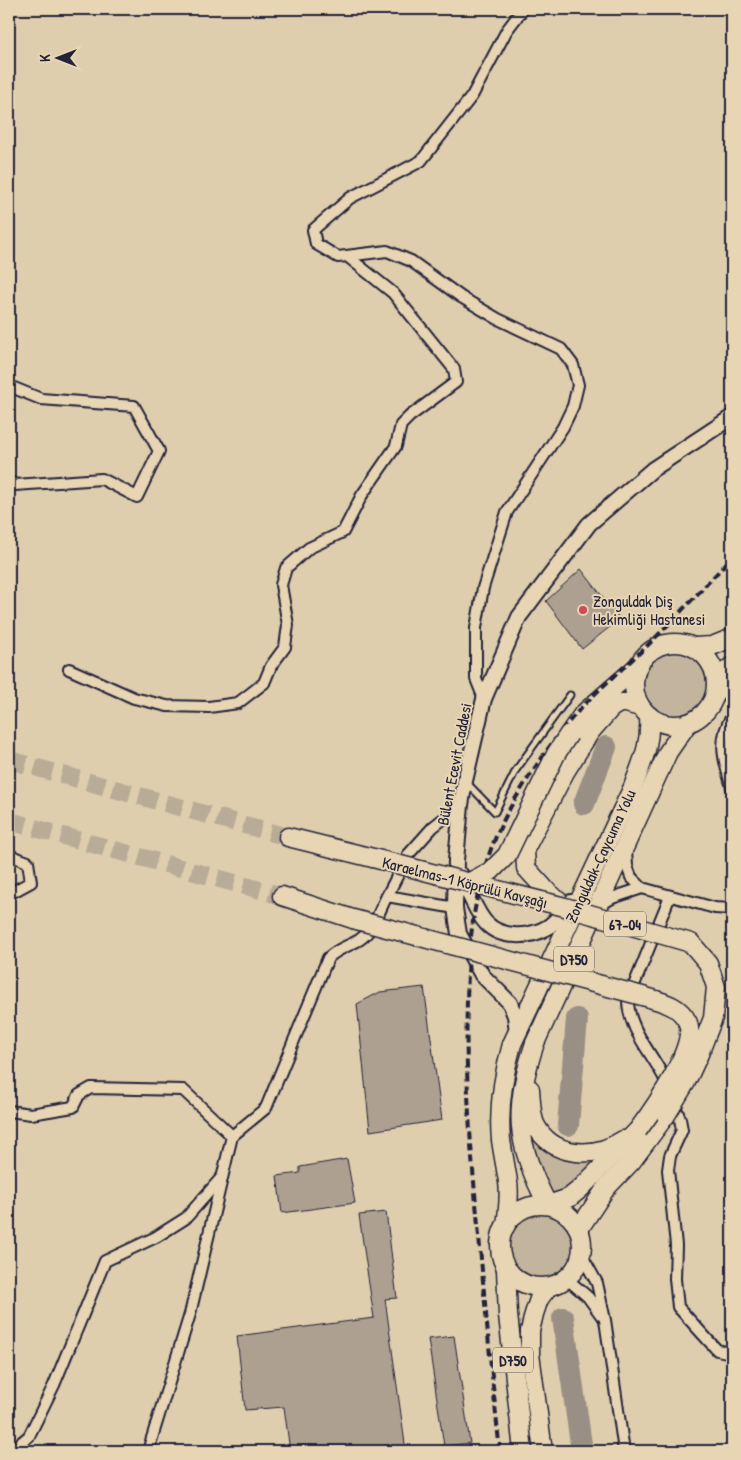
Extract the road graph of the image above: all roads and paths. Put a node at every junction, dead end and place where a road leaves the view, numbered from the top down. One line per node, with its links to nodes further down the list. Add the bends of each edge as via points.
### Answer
1 (523, 9): 2 (street, via 507,30 472,96 421,161 350,198 313,230 316,244 338,257)
2 (347, 256): 10 (street, via 393,293 454,369 456,382 402,425 396,446 362,495 343,532 309,548 286,568 281,585 288,625 285,647 271,666 264,683 238,703 209,707 167,706 134,698); 13 (street, via 387,251 411,261 498,319 561,349 573,365 578,385 573,406 563,427 507,512 483,588 476,628 476,679)
3 (9, 386): 5 (street, via 41,399 134,406 159,452 138,496 102,479 15,485)
4 (732, 417): 13 (main road, Bülent Ecevit Caddesi, via 653,469 589,524 519,617)
5 (9, 481)
6 (732, 638): 7 (highway, via 712,646)
7 (695, 647): 9 (highway, via 682,643 656,647); 11 (highway, via 713,667)
8 (732, 666): 11 (highway)
9 (637, 667): 14 (highway, D750, via 635,694); 24 (highway, bridge, via 583,714 569,734 507,855 491,871)
10 (69, 669)
11 (716, 680): 16 (highway, D750, via 710,707 701,717)
12 (570, 695): 17 (lane, via 516,770 495,812)
13 (484, 699): 17 (main road, Bülent Ecevit Caddesi)
14 (645, 712): 16 (highway, via 661,723 675,726); 25 (highway, Zonguldak-Çaycuma Yolu / D750, via 650,733 648,748); 31 (highway, via 626,703 611,708 590,732 565,772 524,849 526,868)
15 (732, 716): 18 (street, via 726,727 723,747)
16 (688, 723): 21 (highway, Zonguldak-Çaycuma Yolu / D750, via 668,752)
17 (465, 781): 19 (main road, Bülent Ecevit Caddesi)
18 (732, 787)
19 (461, 805): 23 (main road, Bülent Ecevit Caddesi); 29 (street, via 433,827 408,855)
20 (288, 836): 24 (highway, Karaelmas-1 Köprülü Kavşağı / 67-04, bridge)
21 (625, 846): 26 (street, via 631,877); 33 (highway, Zonguldak-Çaycuma Yolu / D750)
22 (9, 855): 27 (street, via 28,862 31,882)
23 (456, 860): 25 (main road, via 466,888 486,924 514,936 546,928); 32 (main road, Bülent Ecevit Caddesi)
24 (468, 882): 31 (highway, Karaelmas-1 Köprülü Kavşağı / 67-04, bridge)
25 (588, 882): 35 (highway, Zonguldak-Çaycuma Yolu / D750)
26 (642, 888): 30 (street); 33 (street, via 612,898)
27 (9, 894)
28 (282, 896): 38 (highway, bridge, via 353,919 646,997 679,1010 689,1023 688,1041 679,1067)
29 (387, 896): 32 (street); 39 (street, via 370,930 328,958 266,1108)
30 (670, 896): 34 (street, via 715,908); 49 (street, via 628,1000 628,1010 662,1073 681,1124 682,1130 670,1156 668,1170 676,1245 678,1307 717,1350)
31 (565, 907): 43 (highway, Karaelmas-1 Köprülü Kavşağı / 67-04, bridge, via 691,943 708,963 716,987 713,1018 686,1082 666,1115 631,1162 606,1188)
32 (455, 908): 35 (main road, Bülent Ecevit Caddesi, via 459,934 482,975 510,1003)
33 (597, 908): 36 (highway, Zonguldak-Çaycuma Yolu / D750)
34 (732, 909)
35 (517, 1032): 42 (highway, Zonguldak-Çaycuma Yolu / D750, via 504,1072 500,1106 501,1140 509,1184)
36 (528, 1065): 38 (highway, via 535,1123 544,1136 559,1147 575,1153 597,1152 614,1146); 41 (highway, Zonguldak-Çaycuma Yolu / D750, via 520,1122 522,1145)
37 (9, 1111): 39 (street, via 32,1114 74,1107 79,1095 91,1088 184,1090)
38 (638, 1130): 41 (highway, via 580,1189 569,1198)
39 (232, 1136): 40 (street)
40 (221, 1178): 50 (street, via 186,1218 156,1237 105,1261 30,1436); 51 (street, via 190,1314)
41 (548, 1205): 42 (highway, via 524,1208); 43 (highway, via 570,1216)
42 (506, 1224): 45 (highway, D750, via 500,1247)
43 (579, 1229): 44 (highway, via 583,1242)
44 (582, 1256): 46 (highway); 48 (street, via 597,1283)
45 (506, 1269): 47 (highway, via 524,1284); 52 (highway, D750)
46 (567, 1279): 47 (highway); 48 (street, via 588,1297)
47 (548, 1287): 53 (highway, D750, via 539,1299 530,1331)
48 (605, 1320): 54 (street)
49 (732, 1353)
50 (11, 1451)
51 (148, 1451)
52 (523, 1451)
53 (543, 1451)
54 (624, 1451)

